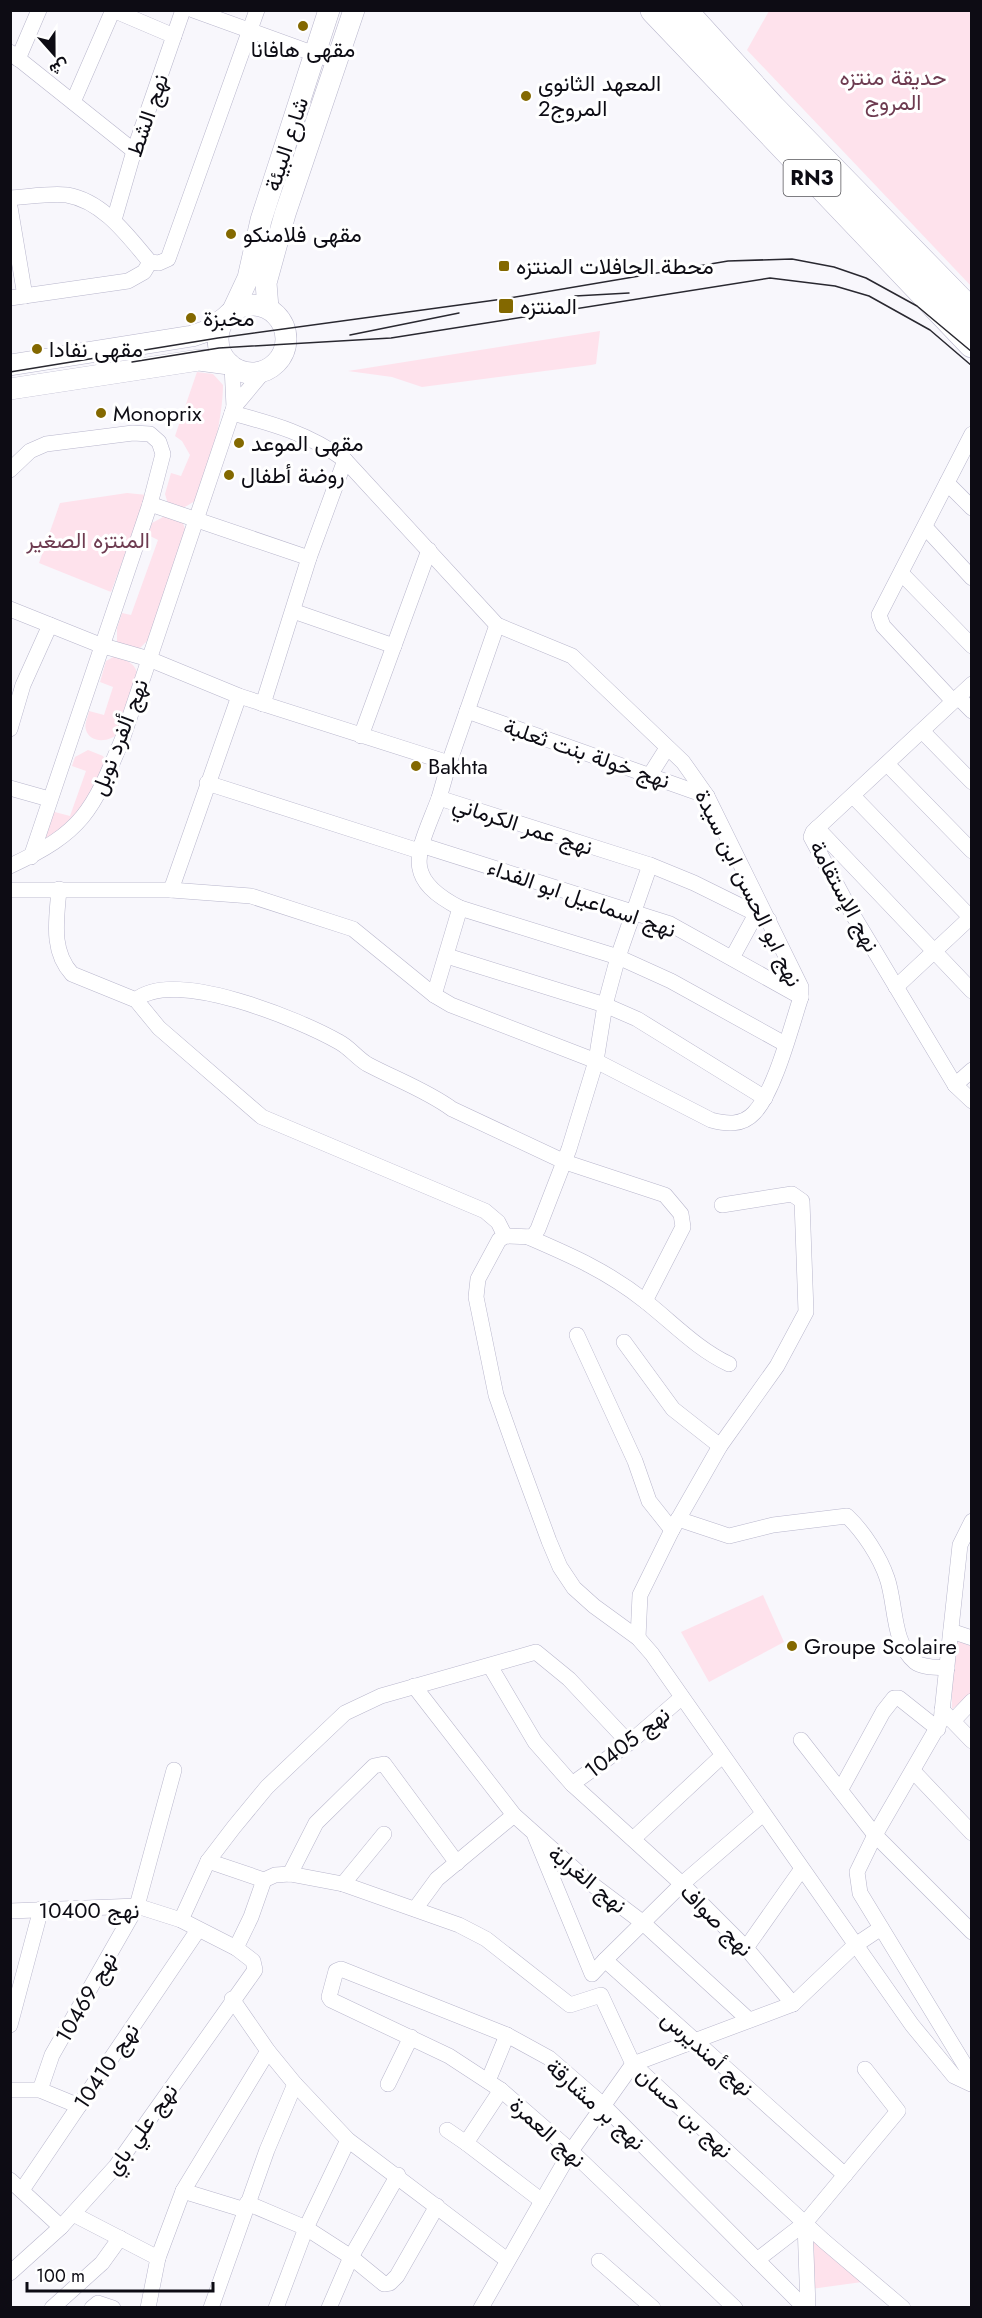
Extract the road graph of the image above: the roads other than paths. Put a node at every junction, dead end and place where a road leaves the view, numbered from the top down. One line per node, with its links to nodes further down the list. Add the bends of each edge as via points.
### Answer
1 (39, 10): 13 (street)
2 (113, 10): 11 (street); 15 (street)
3 (183, 10): 11 (street, نهج الشط)
4 (193, 10): 10 (street)
5 (257, 10): 10 (street)
6 (329, 10): 12 (street, شارع البيئة)
7 (354, 10): 14 (street, شارع البيئة)
8 (654, 10): 25 (highway, RN3)
9 (683, 10): 24 (highway, RN3, via 772,108)
10 (250, 30): 12 (street); 20 (street, via 171,253 164,262)
11 (174, 36): 16 (street, نهج الشط)
12 (315, 52): 14 (street); 23 (street, شارع البيئة, via 261,220 248,278)
13 (14, 56): 15 (street)
14 (337, 62): 22 (street, شارع البيئة, via 268,272)
15 (73, 102): 16 (street)
16 (134, 151): 19 (street, نهج الشط)
17 (10, 198): 19 (street, via 66,195)
18 (10, 207): 21 (street)
19 (114, 220): 20 (street)
20 (150, 262): 21 (street, via 144,272 128,281)
21 (18, 297)
22 (268, 308): 23 (street, via 250,305); 28 (street, via 282,323 286,343 282,355)
23 (229, 314): 26 (street, via 207,331 192,336); 27 (street, via 218,338 219,348)
24 (972, 314)
25 (972, 344)
26 (10, 365)
27 (230, 365): 28 (street, via 242,371); 29 (street, via 199,360); 30 (street, نهج ألفرد نوبل)
28 (265, 370): 30 (street, نهج ألفرد نوبل)
29 (10, 389)
30 (233, 410): 32 (street, نهج ابو الحسن ابن سيدة, via 302,434); 37 (street, نهج ألفرد نوبل)
31 (972, 434): 34 (street)
32 (345, 460): 39 (street, نهج ابو الحسن ابن سيدة); 40 (street)
33 (10, 470): 35 (street, نهج ألفرد نوبل, via 30,451 46,444 150,434 159,442 162,462)
34 (948, 483): 36 (street); 38 (street)
35 (150, 504): 37 (street); 47 (street, نهج ألفرد نوبل)
36 (972, 508)
37 (194, 519): 40 (street); 50 (street, نهج ألفرد نوبل)
38 (925, 527): 41 (street); 42 (street)
39 (429, 550): 46 (street, نهج ابو الحسن ابن سيدة); 48 (street)
40 (309, 558): 44 (street)
41 (902, 574): 49 (street); 55 (street, via 881,610 880,622)
42 (972, 578)
43 (10, 609): 45 (street)
44 (293, 611): 48 (street); 56 (street)
45 (50, 625): 47 (street); 52 (street)
46 (497, 625): 57 (street); 62 (street, نهج ابو الحسن ابن سيدة, via 572,656)
47 (100, 645): 50 (street, نهج ألفرد نوبل); 72 (street, نهج ألفرد نوبل)
48 (394, 646): 61 (street)
49 (972, 646)
50 (149, 659): 53 (street, نهج عمر الكرماني); 76 (street, نهج ألفرد نوبل, via 122,740 87,814 63,838)
51 (972, 684): 55 (street, نهج الإستقامة)
52 (23, 685): 54 (street); 59 (street)
53 (239, 696): 56 (street, نهج عمر الكرماني); 67 (street)
54 (10, 699)
55 (955, 699): 58 (street); 60 (street, نهج الإستقامة)
56 (263, 704): 61 (street, نهج عمر الكرماني)
57 (467, 711): 63 (street); 65 (street, نهج خولة بنت ثعلبة)
58 (972, 711)
59 (10, 729)
60 (922, 731): 64 (street, نهج الإستقامة); 66 (street)
61 (361, 736): 63 (street, نهج عمر الكرماني)
62 (667, 748): 65 (street); 69 (street, نهج ابو الحسن ابن سيدة, via 683,762)
63 (449, 763): 71 (street, نهج عمر الكرماني)
64 (887, 764): 70 (street, نهج الإستقامة); 75 (street)
65 (650, 775): 69 (street, نهج خولة بنت ثعلبة)
66 (972, 782)
67 (207, 783): 74 (street, نهج اسماعيل ابو الفداء); 81 (street)
68 (10, 788): 72 (street)
69 (707, 796): 84 (street, نهج ابو الحسن ابن سيدة)
70 (853, 796): 73 (street, نهج الإستقامة); 85 (street)
71 (439, 798): 74 (street); 77 (street, نهج عمر الكرماني)
72 (49, 799): 76 (street, نهج ألفرد نوبل)
73 (818, 828): 86 (street); 90 (street, نهج الإستقامة, via 811,834 812,840)
74 (420, 848): 82 (street, via 419,866 429,889); 83 (street, نهج اسماعيل ابو الفداء)
75 (972, 851)
76 (30, 857): 78 (street, نهج ألفرد نوبل)
77 (650, 865): 83 (street); 84 (street, نهج عمر الكرماني)
78 (10, 866)
79 (59, 889): 80 (street, نهج ابو الحسن ابن سيدة); 81 (street, نهج ابو الحسن ابن سيدة); 94 (street, via 56,936 65,966 72,974)
80 (10, 890)
81 (171, 890): 92 (street, نهج ابو الحسن ابن سيدة, via 251,896 353,929)
82 (460, 908): 87 (street); 88 (street)
83 (635, 911): 88 (street); 89 (street, نهج اسماعيل ابو الفداء, via 670,924)
84 (763, 917): 89 (street); 93 (street, نهج ابو الحسن ابن سيدة, via 798,977)
85 (971, 918): 86 (street)
86 (934, 952): 90 (street); 91 (street)
87 (447, 956): 92 (street); 95 (street)
88 (618, 957): 95 (street); 96 (street, via 671,981)
89 (732, 958): 93 (street, نهج اسماعيل ابو الفداء)
90 (896, 987): 99 (street, نهج الإستقامة)
91 (972, 991)
92 (434, 995): 97 (street, نهج ابو الحسن ابن سيدة)
93 (801, 997): 96 (street, نهج ابو الحسن ابن سيدة)
94 (136, 1000): 102 (street, via 143,994 175,991 245,1002 313,1028 342,1043 366,1063 452,1109); 104 (street, via 159,1028 262,1117 485,1211 498,1222)
95 (605, 1005): 97 (street); 100 (street, via 636,1019)
96 (785, 1044): 100 (street, نهج ابو الحسن ابن سيدة)
97 (596, 1060): 100 (street, نهج ابو الحسن ابن سيدة, via 711,1120 726,1124 753,1114); 102 (street)
98 (972, 1070): 99 (street)
99 (955, 1085): 101 (street, نهج الإستقامة)
100 (765, 1098)
101 (972, 1101)
102 (565, 1162): 105 (street, via 538,1229 533,1237); 106 (street, via 665,1195 681,1214 683,1227)
103 (722, 1205): 110 (street, via 792,1194 802,1201 806,1312 777,1366)
104 (505, 1236): 105 (street); 114 (street, via 494,1247 476,1287 496,1395 560,1567 574,1588)
105 (528, 1237): 106 (street, via 595,1266)
106 (645, 1301): 109 (street, via 708,1354)
107 (577, 1335): 112 (street, via 650,1501)
108 (624, 1342): 110 (street, via 673,1409)
109 (729, 1364)
110 (720, 1446): 112 (street)
111 (972, 1521): 113 (street, via 960,1545)
112 (675, 1524): 114 (street, via 640,1595); 117 (street, via 729,1536 773,1525 847,1516 881,1563 909,1655 916,1663)
113 (951, 1631): 115 (street); 117 (street)
114 (638, 1638): 119 (street)
115 (972, 1638)
116 (490, 1665): 118 (street); 125 (street, via 530,1652 540,1653); 129 (street, نهج صواف, via 535,1742)
117 (947, 1668): 121 (street)
118 (414, 1686): 132 (street, نهج الغرابة); 138 (street, via 345,1713 267,1787)
119 (681, 1698): 125 (street, نهج 10405); 126 (street)
120 (972, 1701): 121 (street)
121 (947, 1715): 122 (street); 124 (street)
122 (938, 1729): 128 (street); 130 (street, via 894,1698)
123 (801, 1740): 130 (street)
124 (972, 1741)
125 (629, 1743): 129 (street, نهج 10405)
126 (722, 1756): 131 (street); 137 (street)
127 (174, 1770): 145 (street, نهج 10469)
128 (913, 1771): 133 (street); 135 (street)
129 (572, 1784): 137 (street, نهج صواف)
130 (841, 1789): 135 (street)
131 (763, 1814): 140 (street); 144 (street)
132 (514, 1815): 136 (street, نهج الغرابة); 139 (street)
133 (972, 1833)
134 (384, 1834): 143 (street)
135 (875, 1835): 151 (street, via 856,1872 856,1881); 153 (street)
136 (535, 1836): 150 (street, نهج الغرابة); 159 (street)
137 (633, 1839): 144 (street, نهج صواف)
138 (208, 1861): 142 (street); 149 (street)
139 (457, 1863): 141 (street, via 384,1764 374,1766 316,1823); 146 (street, via 437,1879)
140 (801, 1869): 154 (street); 156 (street)
141 (290, 1874): 142 (street); 143 (street)
142 (264, 1880): 155 (street)
143 (343, 1884): 146 (street)
144 (682, 1884): 150 (street); 156 (street, نهج صواف)
145 (137, 1906): 147 (street, نهج 10400); 149 (street, نهج 10400); 178 (street, نهج 10469, via 52,2055)
146 (415, 1909): 160 (street, via 486,1939 570,2005)
147 (41, 1910): 148 (street, نهج 10400); 165 (street)
148 (10, 1911)
149 (181, 1920): 152 (street, نهج 10400)
150 (642, 1922): 157 (street); 164 (street, نهج الغرابة)
151 (880, 1928): 154 (street); 172 (street)
152 (198, 1930): 155 (street, نهج 10400); 181 (street, نهج 10410)
153 (972, 1932)
154 (854, 1946): 163 (street); 172 (street, via 912,2025)
155 (236, 1948): 158 (street, نهج 10400, via 253,1961)
156 (746, 1948): 163 (street, نهج صواف)
157 (605, 1960): 159 (street); 168 (street, نهج أمنديرس)
158 (255, 1970): 161 (street, نهج علي باي)
159 (592, 1974): 160 (street, نهج بن حسان)
160 (601, 1995): 170 (street, نهج بن حسان)
161 (232, 1999): 169 (street); 193 (street, نهج علي باي, via 116,2166)
162 (331, 2000): 166 (street, نهج بر مشارقة, via 336,1971 341,1969); 167 (street, نهج العمرة)
163 (793, 2004): 164 (street)
164 (749, 2020): 168 (street)
165 (10, 2025)
166 (507, 2035): 173 (street); 180 (street, نهج بر مشارقة, via 549,2058)
167 (411, 2037): 173 (street, نهج العمرة); 175 (street)
168 (695, 2042): 170 (street); 187 (street, نهج أمنديرس)
169 (268, 2051): 174 (street); 189 (street)
170 (633, 2064): 180 (street); 194 (street, نهج بن حسان)
171 (865, 2068): 187 (street, via 898,2111)
172 (964, 2068): 176 (street)
173 (488, 2081): 179 (street, نهج العمرة)
174 (295, 2084): 183 (street); 191 (street)
175 (388, 2084)
176 (971, 2084)
177 (10, 2090): 178 (street)
178 (40, 2090): 181 (street)
179 (501, 2090): 184 (street); 185 (street, نهج العمرة)
180 (602, 2104): 185 (street); 201 (street, نهج بر مشارقة)
181 (79, 2106): 188 (street, نهج 10410)
182 (447, 2130): 184 (street)
183 (348, 2140): 186 (street); 196 (street)
184 (466, 2143): 190 (street)
185 (571, 2151): 190 (street); 213 (street, نهج العمرة)
186 (398, 2175): 192 (street); 198 (street)
187 (845, 2175): 194 (street)
188 (16, 2185): 195 (street)
189 (183, 2191): 191 (street); 199 (street)
190 (542, 2201): 200 (street)
191 (246, 2206): 196 (street); 208 (street)
192 (436, 2206): 198 (street, via 390,2283 379,2283); 200 (street)
193 (73, 2214): 195 (street, نهج علي باي); 197 (street)
194 (804, 2223): 201 (street); 214 (street); 215 (street, نهج بن حسان)
195 (61, 2227): 203 (street, نهج علي باي)
196 (306, 2228): 198 (street); 209 (street)
197 (120, 2238): 199 (street); 204 (street, via 102,2263)
198 (351, 2257): 210 (street)
199 (158, 2258): 207 (street)
200 (507, 2260): 211 (street)
201 (757, 2260): 214 (street, نهج بر مشارقة)
202 (599, 2261): 212 (street)
203 (10, 2273)
204 (52, 2307)
205 (92, 2307): 206 (street, via 98,2303)
206 (113, 2307)
207 (148, 2307)
208 (211, 2307)
209 (276, 2307)
210 (328, 2307)
211 (481, 2307)
212 (653, 2307)
213 (735, 2307)
214 (807, 2307)
215 (903, 2307)

